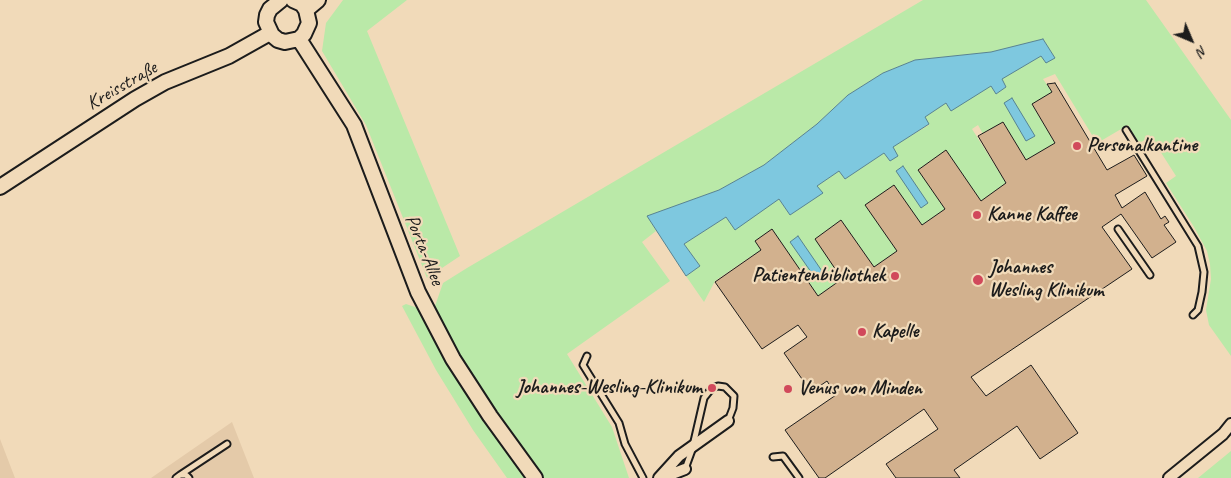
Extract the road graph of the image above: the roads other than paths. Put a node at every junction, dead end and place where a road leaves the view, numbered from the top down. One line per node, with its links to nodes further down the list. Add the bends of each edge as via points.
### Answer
1 (281, 0): 5 (street, via 267,15)
2 (293, 0): 4 (street)
3 (318, 0): 4 (street)
4 (306, 10): 6 (street, via 309,23)
5 (270, 33): 6 (street, via 285,42); 8 (street, Kreisstraße, via 229,56 165,82 135,99)
6 (299, 39): 19 (street, Porta-Allee, via 354,125 418,292 453,359)
7 (1126, 130): 11 (lane, via 1198,246 1204,272 1198,310)
8 (0, 187)
9 (1118, 229): 10 (lane)
10 (1150, 275)
11 (1193, 316)
12 (587, 356): 22 (lane, via 583,365 619,423 625,444)
13 (728, 422): 16 (street); 16 (lane, via 734,396 725,387 712,388 704,398)
14 (1231, 424): 25 (street)
15 (227, 444): 20 (lane)
16 (694, 445): 18 (lane); 23 (street, via 672,462)
17 (773, 457): 24 (lane, via 783,456)
18 (685, 469): 23 (street)
19 (531, 475)
20 (178, 477): 21 (lane, via 186,475)
21 (189, 478)
22 (642, 478)
23 (661, 478)
24 (799, 478)
25 (1169, 478)

